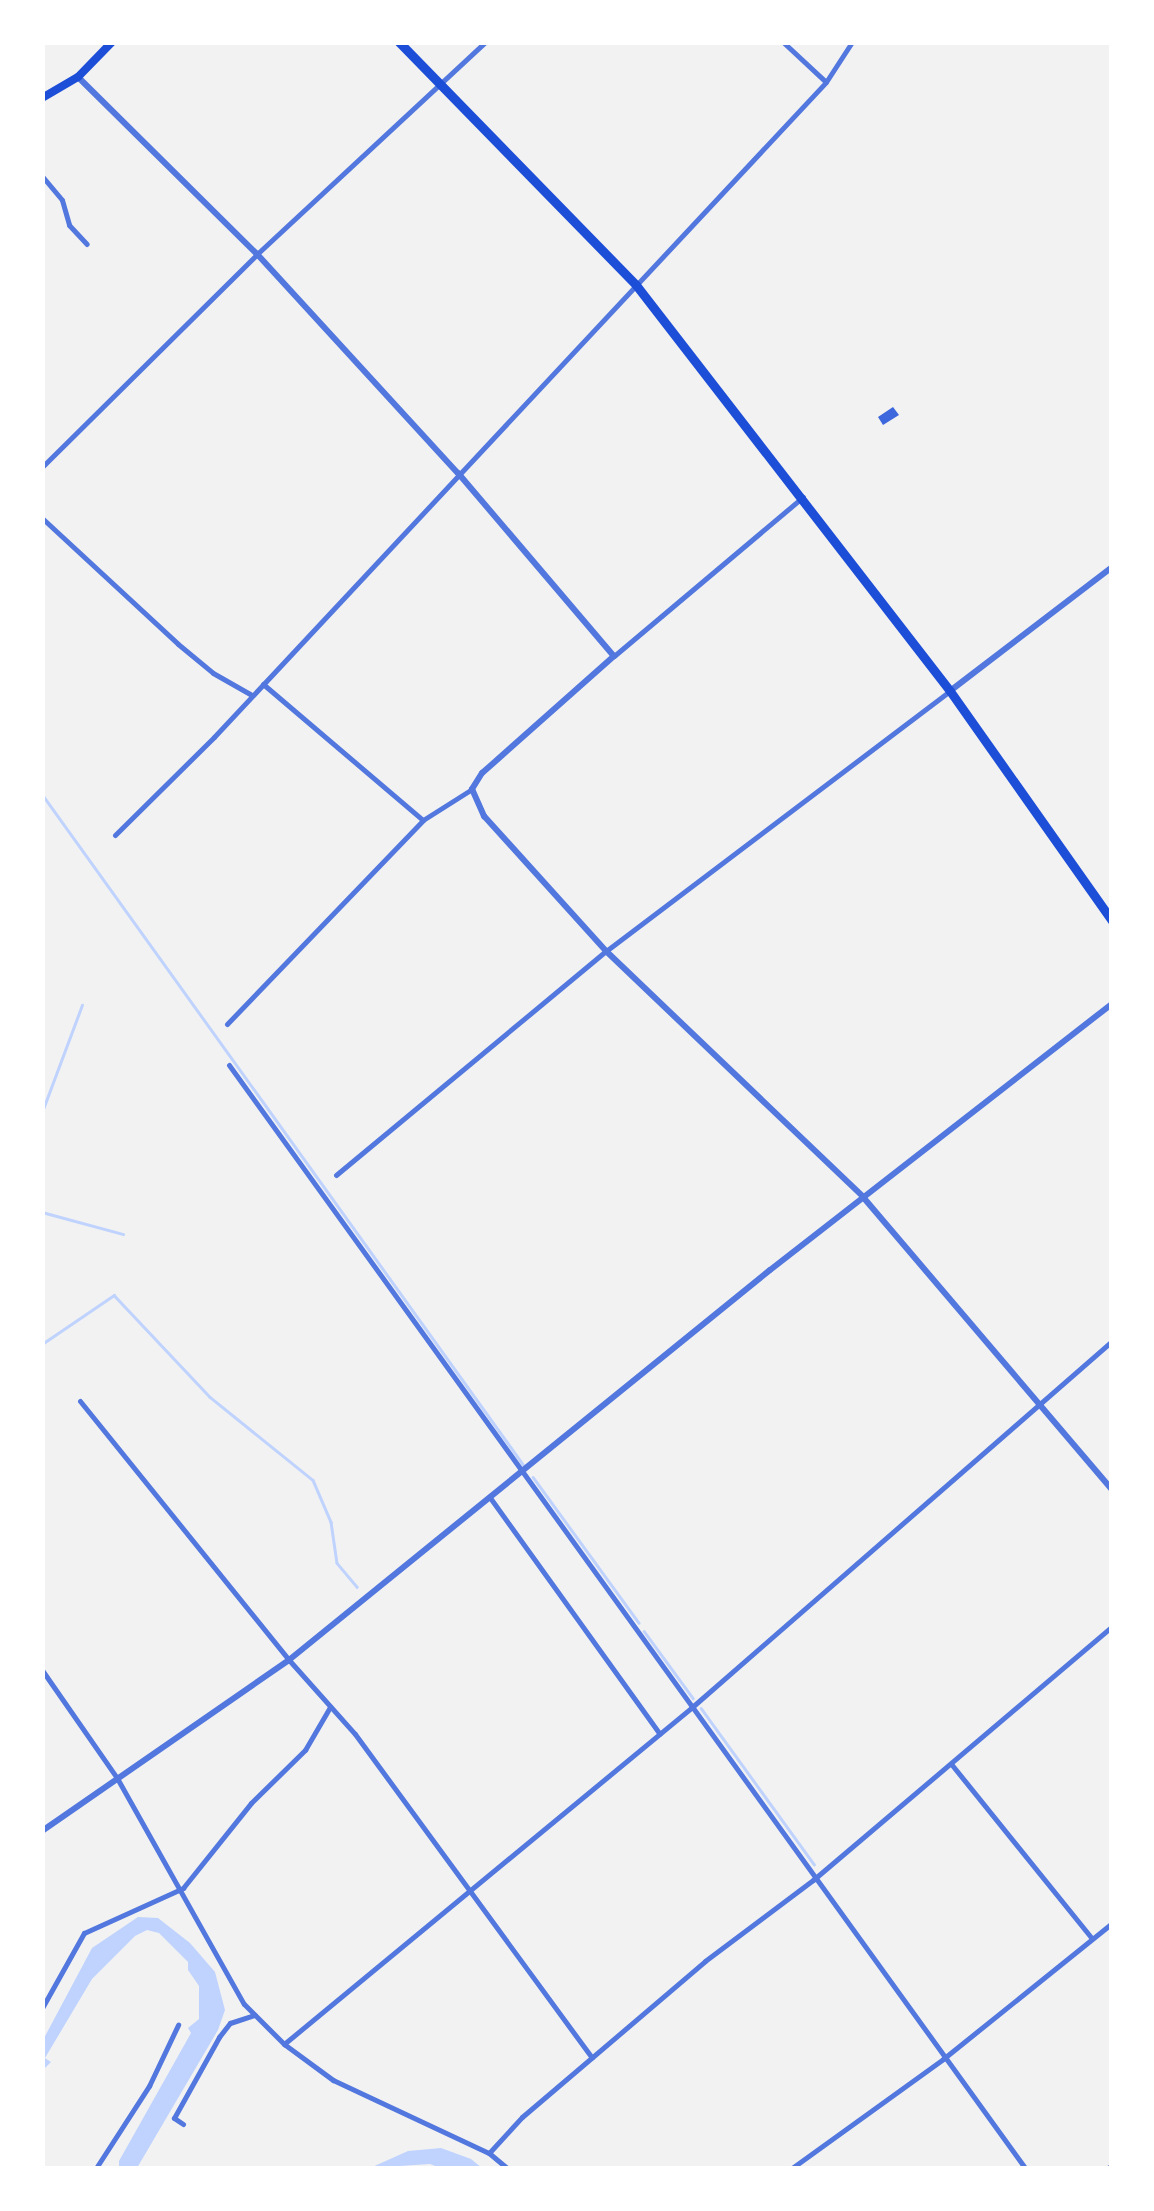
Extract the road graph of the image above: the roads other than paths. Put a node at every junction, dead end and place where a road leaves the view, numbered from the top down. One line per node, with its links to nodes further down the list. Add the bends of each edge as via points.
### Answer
1 (112, 42): 6 (main road)
2 (400, 42): 8 (main road)
3 (485, 42): 8 (street)
4 (782, 42): 7 (street)
5 (852, 42): 7 (street)
6 (78, 76): 9 (main road); 12 (street)
7 (826, 82): 13 (street)
8 (442, 85): 12 (street); 13 (main road)
9 (42, 98)
10 (42, 176): 11 (street)
11 (87, 244)
12 (257, 254): 14 (street); 15 (street)
13 (636, 285): 15 (street); 16 (main road)
14 (42, 467)
15 (458, 473): 19 (street); 20 (street)
16 (803, 497): 19 (street); 21 (main road)
17 (42, 518): 22 (street, via 190,654)
18 (1112, 567): 21 (street)
19 (614, 656): 23 (street, via 482,773)
20 (263, 684): 22 (street); 24 (street)
21 (950, 692): 26 (main road); 27 (street)
22 (250, 694): 25 (street)
23 (472, 790): 24 (street); 27 (street, via 484,816)
24 (423, 820): 29 (street)
25 (114, 834)
26 (1112, 921)
27 (606, 952): 31 (street); 32 (street)
28 (1112, 1004): 32 (street)
29 (227, 1024)
30 (229, 1065): 36 (street)
31 (336, 1175)
32 (863, 1197): 35 (street); 36 (street)
33 (1112, 1340): 35 (street)
34 (80, 1401): 40 (street)
35 (1040, 1404): 37 (street); 43 (street)
36 (522, 1474): 38 (street); 43 (street)
37 (1112, 1490)
38 (491, 1500): 40 (street); 44 (street)
39 (1112, 1626): 45 (street)
40 (289, 1660): 42 (street); 46 (street)
41 (42, 1670): 46 (street)
42 (330, 1707): 49 (street, via 305,1750 250,1803); 50 (street)
43 (691, 1708): 44 (street); 48 (street)
44 (660, 1734): 50 (street)
45 (952, 1764): 48 (street); 52 (street)
46 (118, 1778): 47 (street); 49 (street)
47 (42, 1831)
48 (813, 1880): 57 (street); 58 (street)
49 (183, 1888): 53 (street, via 84,1933); 54 (street)
50 (472, 1892): 56 (street); 57 (street)
51 (1112, 1923): 52 (street)
52 (1092, 1938): 58 (street)
53 (42, 2008)
54 (255, 2015): 56 (street); 59 (street, via 230,2024 218,2037 174,2118)
55 (178, 2024): 61 (street)
56 (284, 2044): 60 (street, via 333,2080)
57 (592, 2058): 60 (street)
58 (942, 2059): 65 (street); 66 (street)
59 (183, 2124)
60 (488, 2153): 64 (street)
61 (107, 2154): 62 (street); 63 (street)
62 (96, 2168)
63 (109, 2168)
64 (507, 2168)
65 (792, 2168)
66 (1025, 2168)

